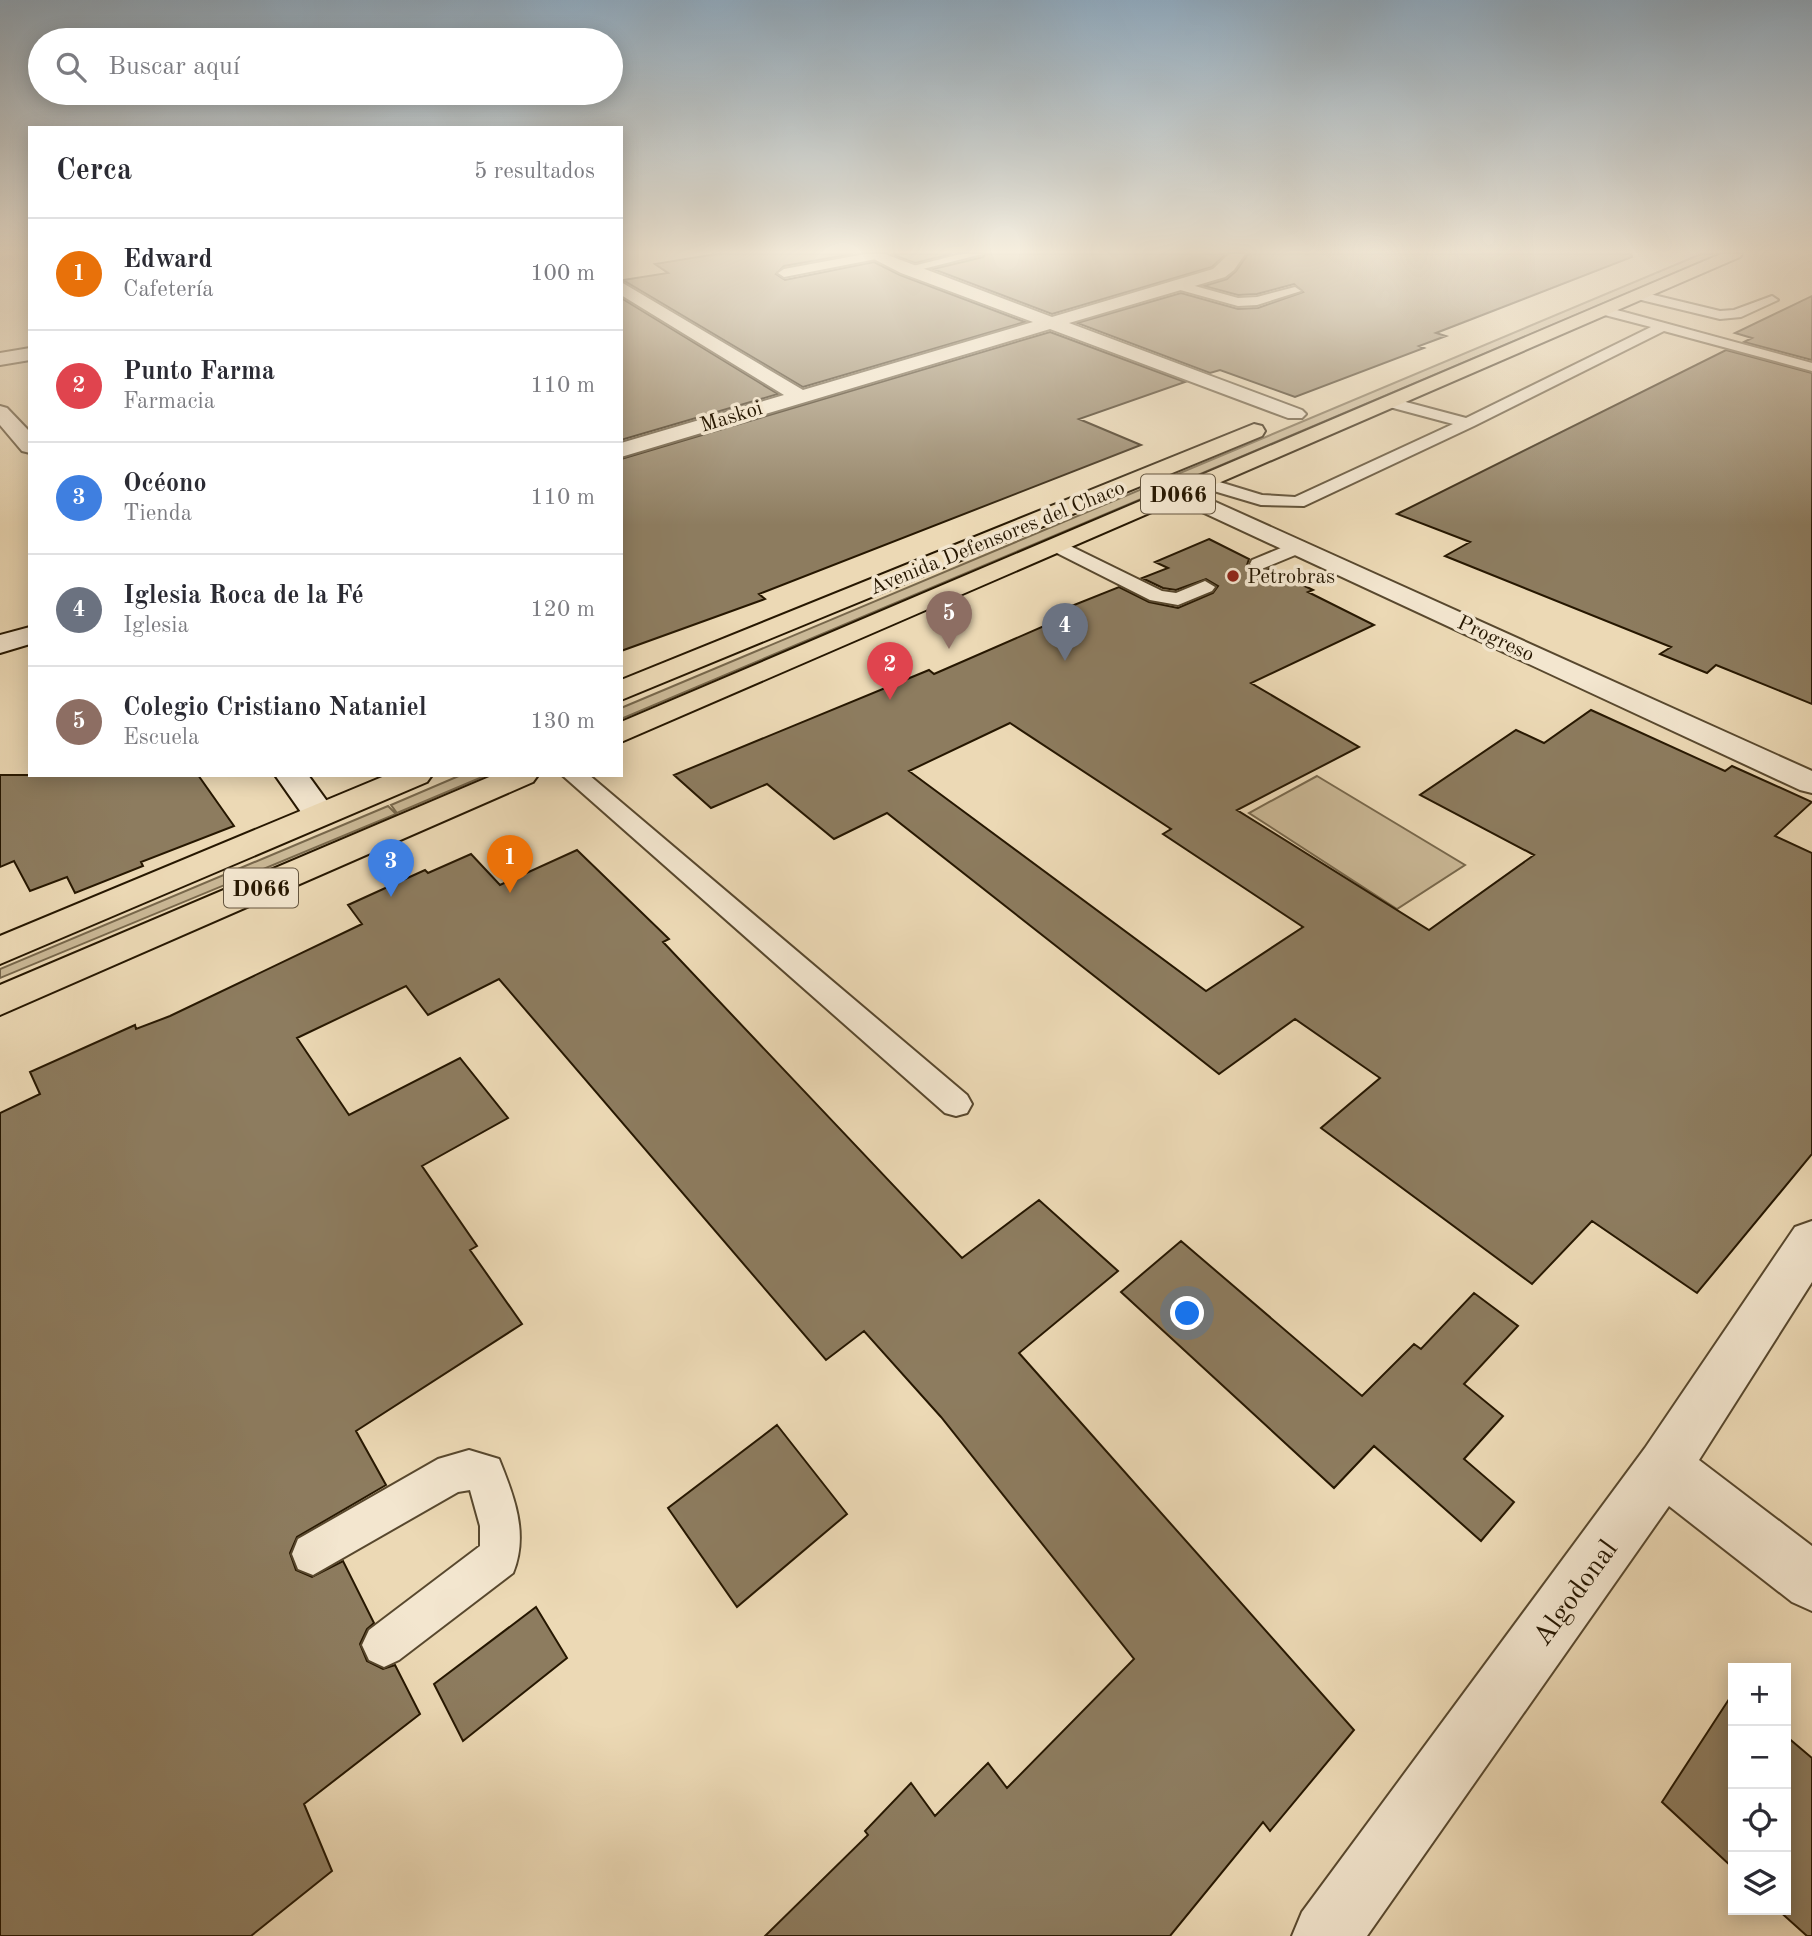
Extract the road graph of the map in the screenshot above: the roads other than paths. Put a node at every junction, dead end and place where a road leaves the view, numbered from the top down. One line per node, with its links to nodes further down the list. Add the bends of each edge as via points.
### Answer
1 (715, 344): 10 (street)
2 (972, 344): 10 (street, Maskoi)
3 (1112, 344): 14 (street)
4 (1522, 344): 11 (highway, Avenida Defensores del Chaco / D066)
5 (1626, 344): 15 (lane)
6 (1726, 344): 9 (lane)
7 (28, 354): 8 (street)
8 (0, 359)
9 (1812, 367)
10 (799, 396): 17 (street, Maskoi)
11 (1387, 402): 15 (lane); 18 (highway, Avenida Defensores del Chaco / D066)
12 (1320, 404): 14 (highway, Avenida Defensores del Chaco / D066)
13 (0, 412): 16 (street)
14 (1295, 414): 27 (highway, Avenida Defensores del Chaco / D066)
15 (1468, 423): 19 (lane, via 1298,502)
16 (28, 444)
17 (623, 449)
18 (1192, 487): 19 (lane); 20 (street, Progreso); 21 (highway, Avenida Defensores del Chaco / D066)
19 (1261, 500): 20 (lane)
20 (1222, 512): 22 (street, Progreso)
21 (1058, 546): 24 (lane, via 1157,596 1178,599); 28 (highway, Avenida Defensores del Chaco / D066)
22 (1298, 547): 23 (lane); 33 (street, Progreso)
23 (1259, 564)
24 (1205, 587)
25 (28, 636): 26 (street)
26 (0, 645)
27 (623, 690)
28 (623, 732)
29 (292, 777): 34 (street)
30 (411, 777): 34 (highway, D066)
31 (517, 777): 36 (highway, D066)
32 (576, 777): 37 (lane)
33 (1812, 783)
34 (320, 815): 35 (highway, D066)
35 (0, 951)
36 (0, 1001)
37 (956, 1104)
38 (1812, 1241): 39 (street, Algodonal)
39 (1664, 1467): 41 (street); 43 (street, Algodonal)
40 (313, 1554): 42 (lane, via 452,1473 485,1473 501,1526 498,1558)
41 (1812, 1582)
42 (384, 1645)
43 (1326, 1936)

